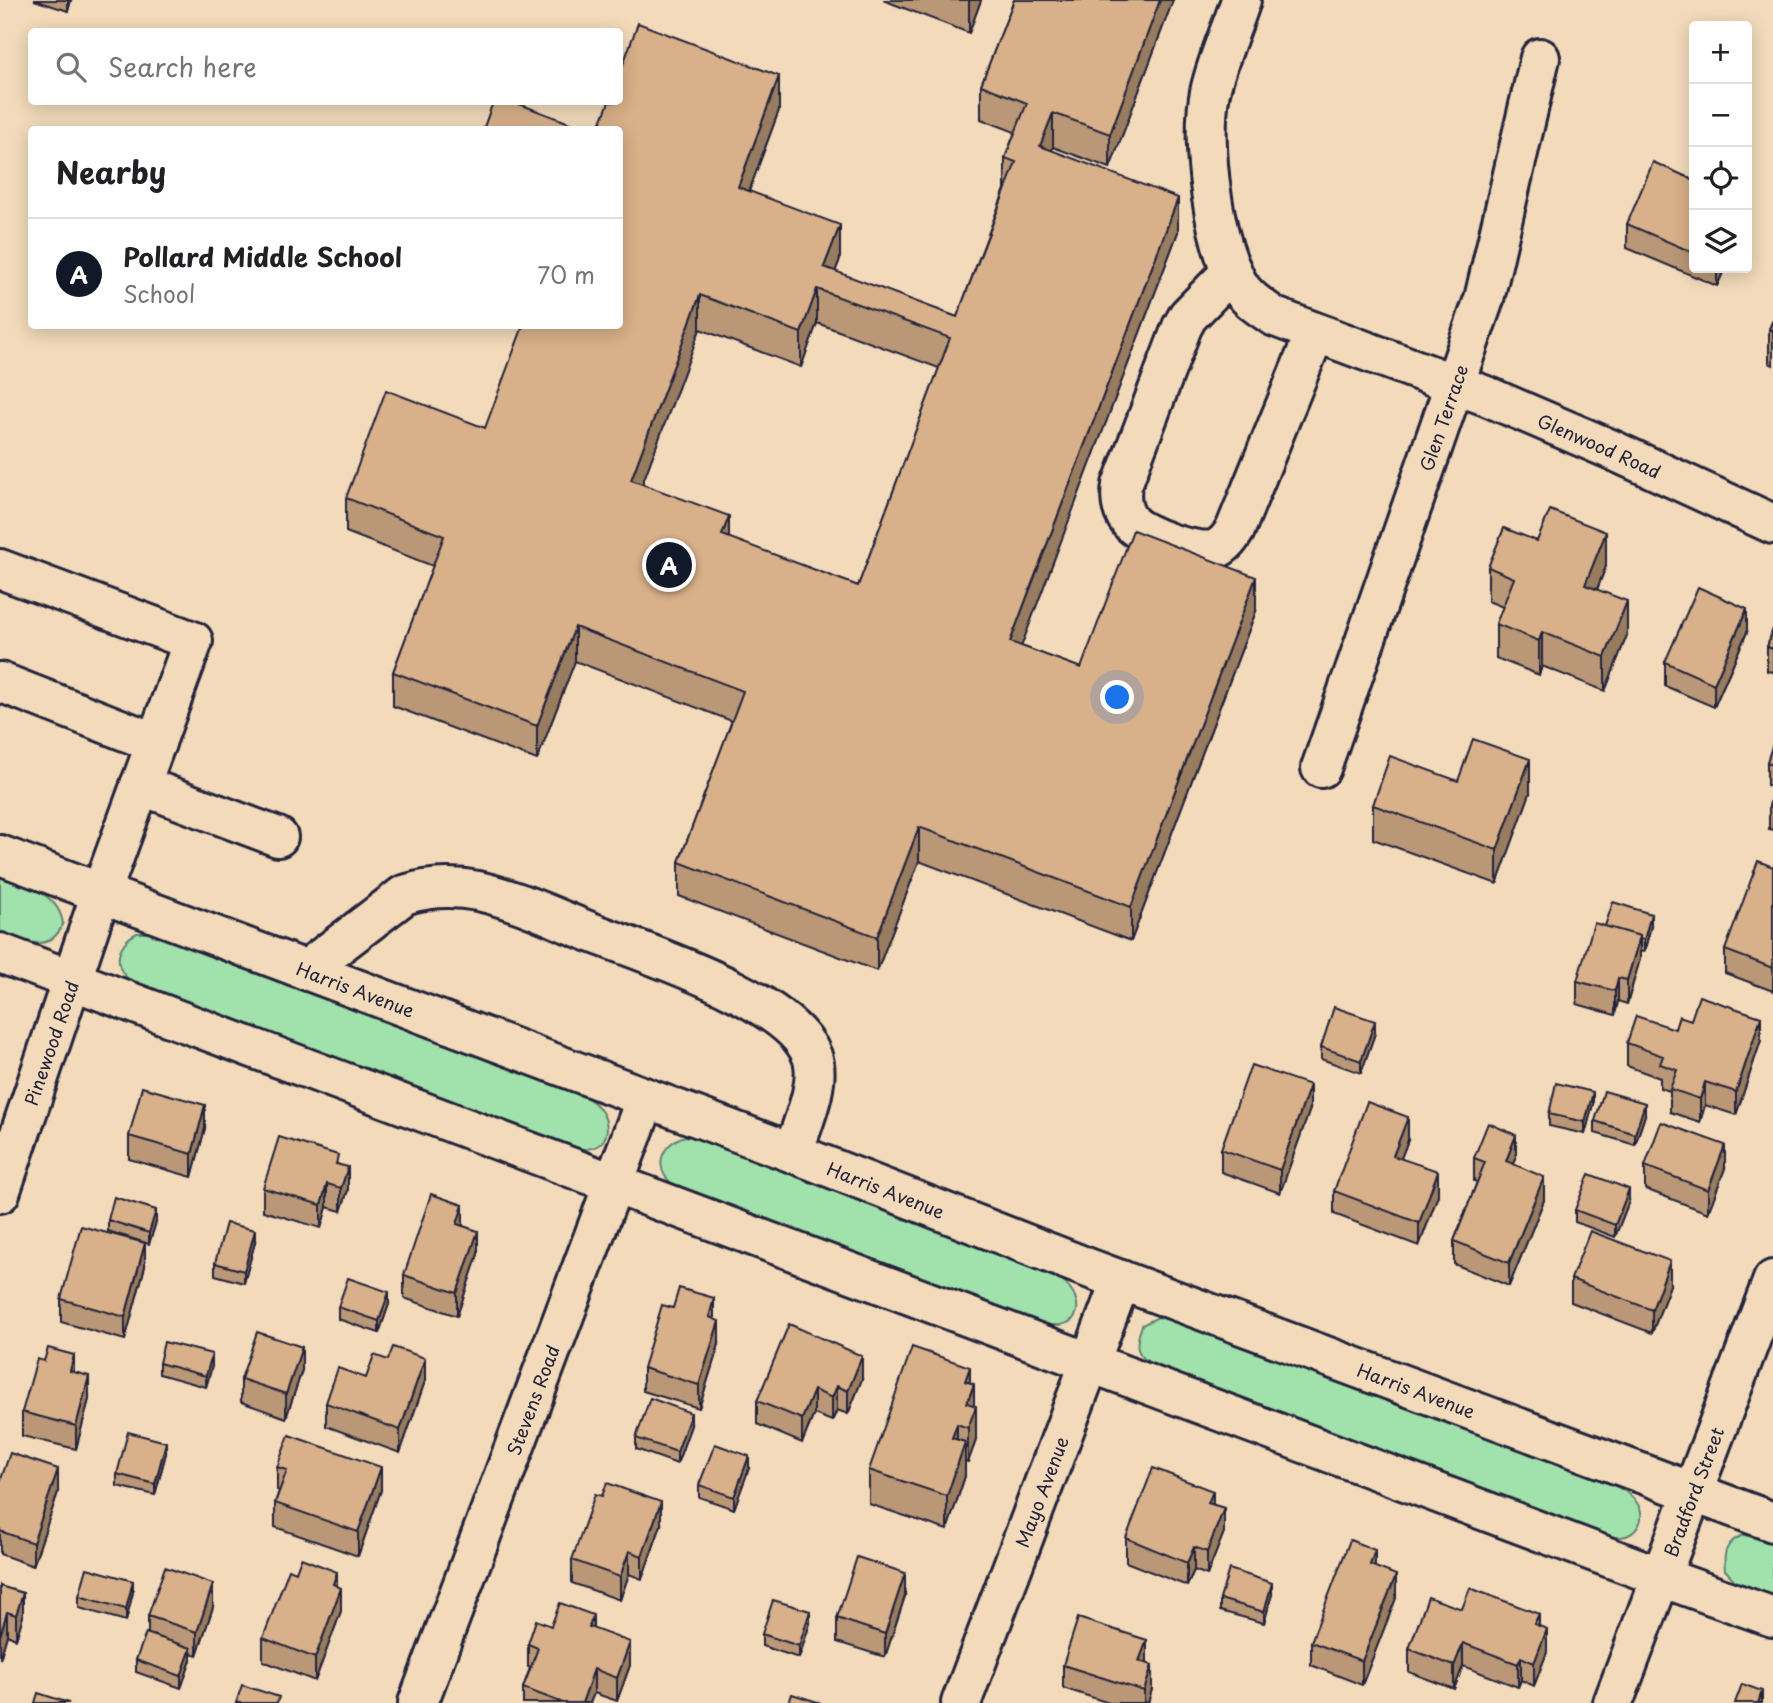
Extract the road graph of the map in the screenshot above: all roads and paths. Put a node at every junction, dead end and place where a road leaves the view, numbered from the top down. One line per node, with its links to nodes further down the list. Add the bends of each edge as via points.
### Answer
1 (1241, 0): 3 (street, via 1210,92 1205,137 1212,195)
2 (1540, 58): 5 (street, Glen Terrace, via 1483,299)
3 (1232, 271): 4 (street, Glenwood Road, via 1258,306); 4 (street, via 1182,327 1122,485 1120,499 1130,523 1192,550 1205,551 1228,541)
4 (1315, 333): 5 (street, Glenwood Road)
5 (1438, 378): 6 (street, Glenwood Road, via 1610,449); 10 (street, Glen Terrace)
6 (1773, 524)
7 (0, 569): 9 (street, Pinewood Road, via 193,641)
8 (0, 682): 9 (street)
9 (156, 743): 11 (street, Pinewood Road)
10 (1321, 768)
11 (141, 785): 12 (street); 14 (street, Pinewood Road)
12 (278, 837)
13 (0, 855): 14 (street, Harris Avenue)
14 (101, 893): 16 (street, Harris Avenue); 17 (street, Pinewood Road)
15 (0, 953): 17 (street)
16 (306, 970): 18 (street, Harris Avenue); 19 (street, via 404,895 458,888 507,900 718,982 785,1022 811,1054 815,1071)
17 (72, 980): 20 (street); 21 (street, Pinewood Road)
18 (646, 1098): 19 (street, Harris Avenue); 20 (street, Stevens Road)
19 (793, 1153): 22 (street, Harris Avenue)
20 (614, 1184): 24 (street); 29 (street, Stevens Road)
21 (0, 1193)
22 (1121, 1280): 24 (street, Mayo Avenue); 25 (street, Harris Avenue)
23 (1773, 1280): 25 (street, Bradford Street)
24 (1090, 1363): 27 (street); 30 (street, Mayo Avenue)
25 (1692, 1493): 26 (street, Harris Avenue); 27 (street, Bradford Street)
26 (1773, 1522)
27 (1661, 1577): 28 (street); 31 (street, Bradford Street)
28 (1773, 1617)
29 (418, 1703)
30 (961, 1703)
31 (1614, 1703)

